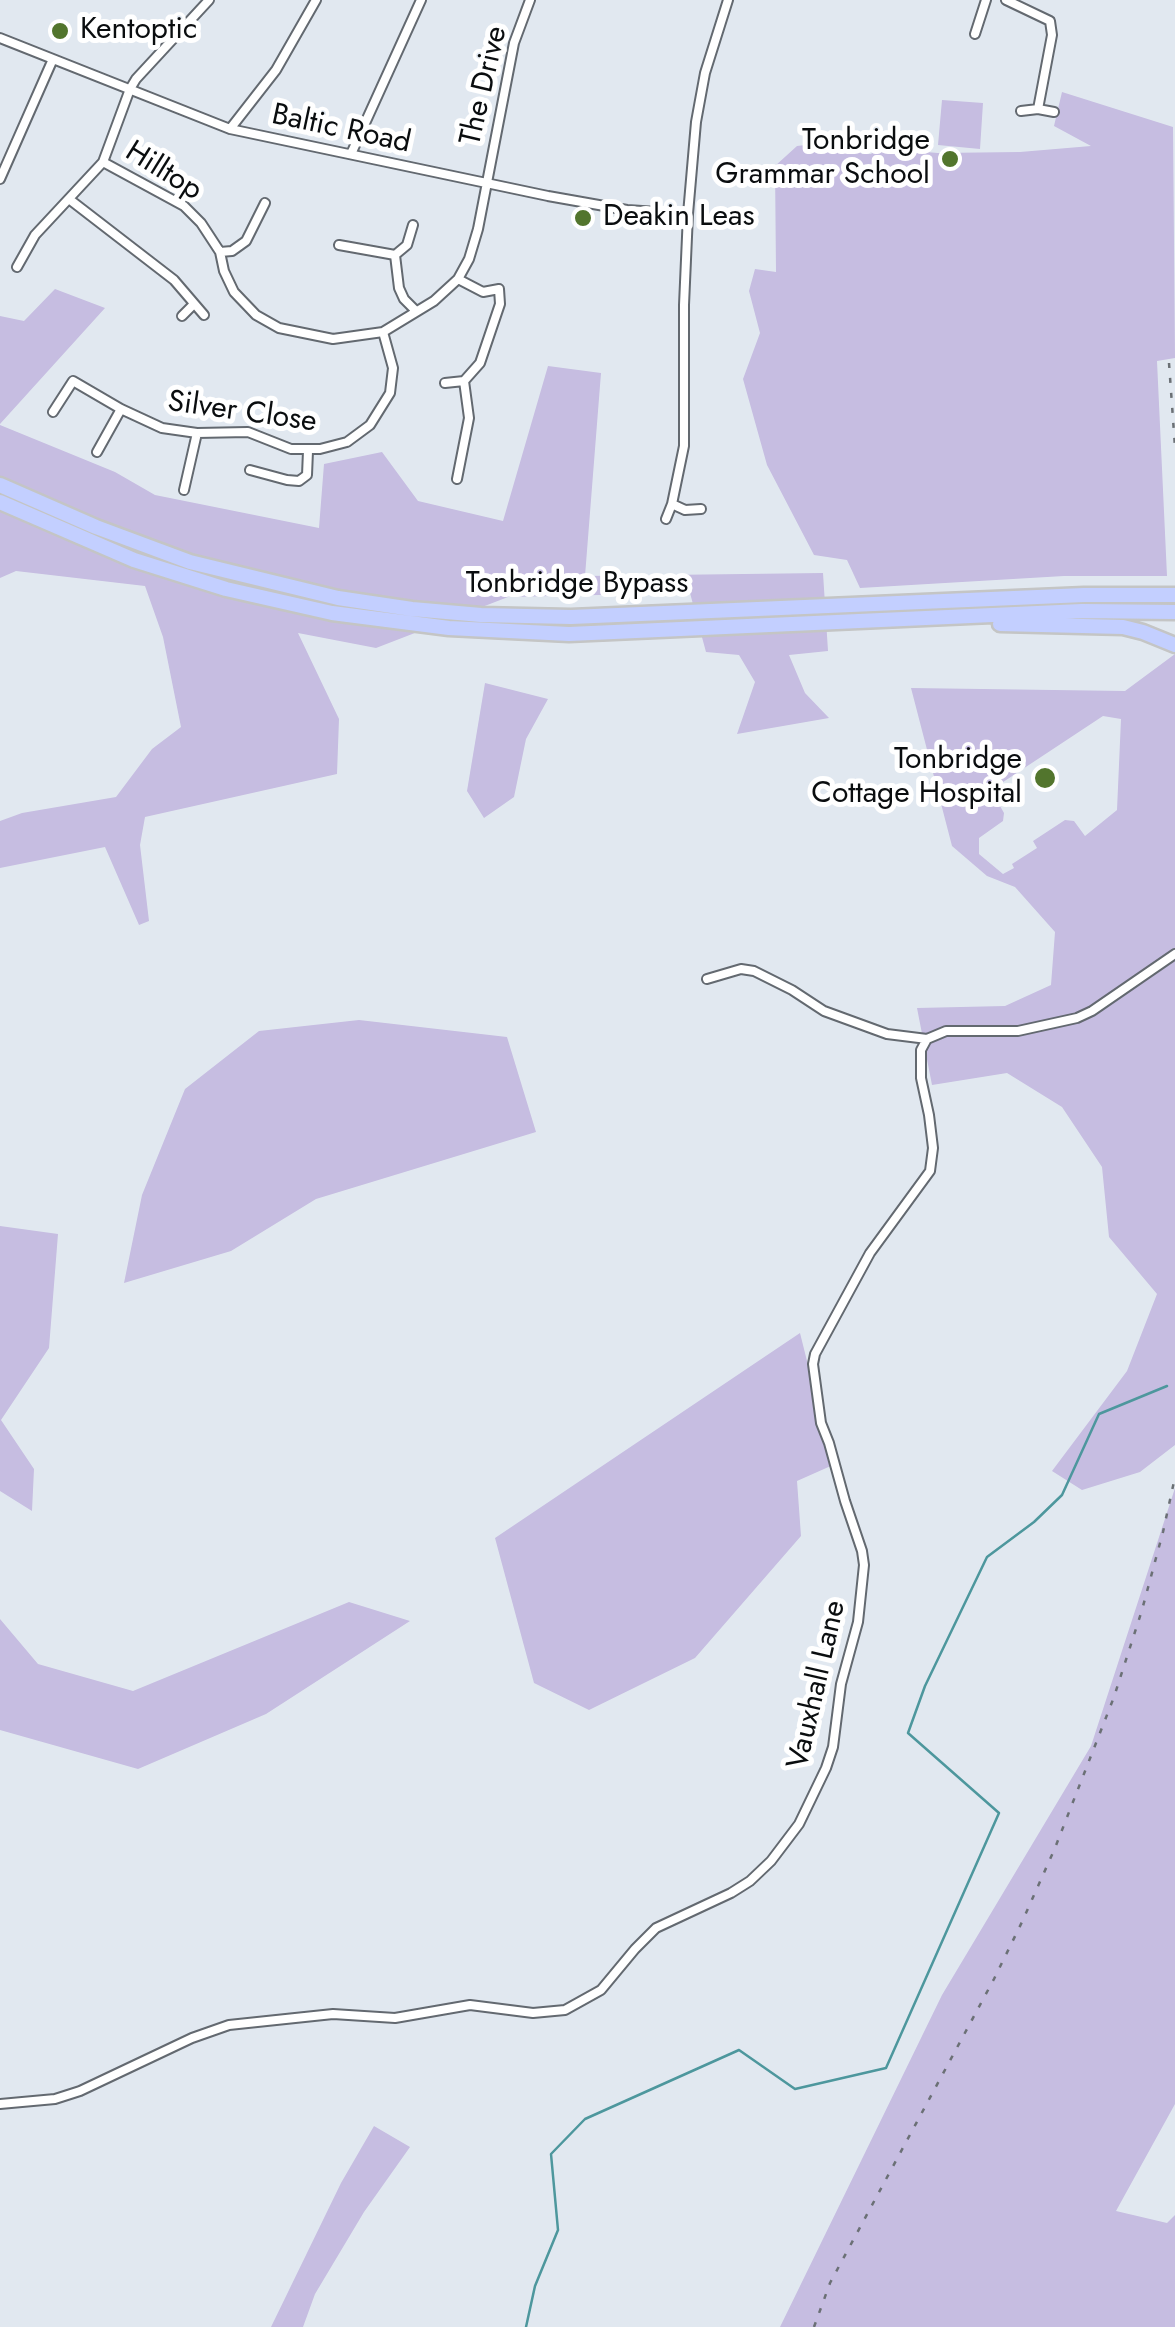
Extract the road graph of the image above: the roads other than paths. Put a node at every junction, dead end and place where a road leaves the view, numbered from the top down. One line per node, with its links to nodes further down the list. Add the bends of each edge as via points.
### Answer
1 (209, 0): 11 (street, Hilltop)
2 (316, 0): 15 (street, via 276,70)
3 (421, 0): 16 (street)
4 (530, 0): 19 (street, The Drive, via 514,43)
5 (728, 0): 22 (street, via 705,73)
6 (986, 0): 8 (street)
7 (1006, 0): 12 (street, via 1050,21)
8 (975, 34)
9 (0, 38): 10 (street, Baltic Road)
10 (54, 59): 11 (street, Baltic Road); 18 (street)
11 (130, 89): 15 (street, Baltic Road); 17 (street, Hilltop)
12 (1038, 110): 13 (street); 14 (street)
13 (1021, 111)
14 (1054, 112)
15 (230, 129): 16 (street, Baltic Road)
16 (351, 154): 19 (street, Baltic Road)
17 (103, 162): 20 (street); 25 (street, Hilltop, via 184,206)
18 (0, 179)
19 (486, 182): 22 (street, Baltic Road, via 627,210); 28 (street, Hilltop, via 478,229)
20 (69, 200): 27 (street); 31 (street, via 174,280)
21 (265, 204): 25 (street, via 246,240)
22 (688, 214): 51 (street, via 684,446)
23 (413, 224): 26 (street, via 407,245)
24 (339, 245): 26 (street)
25 (220, 252): 36 (street, Hilltop, via 234,292 279,328 332,339)
26 (395, 254): 32 (street)
27 (17, 266)
28 (458, 278): 30 (street, via 483,292); 32 (street, Hilltop)
29 (511, 284): 30 (street)
30 (499, 288): 38 (street, via 480,363)
31 (194, 304): 33 (street); 34 (street)
32 (412, 314): 35 (street); 36 (street, Hilltop)
33 (204, 315)
34 (182, 316)
35 (415, 330)
36 (383, 332): 44 (street, Silver Close, via 390,394 370,425 347,442)
37 (77, 370): 39 (street)
38 (464, 380): 40 (street); 47 (street, via 469,418)
39 (73, 381): 41 (street, Silver Close); 42 (street)
40 (445, 383)
41 (121, 409): 43 (street, Silver Close, via 162,428); 45 (street)
42 (53, 412)
43 (197, 433): 44 (street, Silver Close, via 248,432); 49 (street)
44 (308, 450): 46 (street, via 307,475 299,480)
45 (97, 452)
46 (250, 470)
47 (456, 479)
48 (0, 485): 54 (highway, Tonbridge Bypass, via 190,562 412,609 571,617)
49 (184, 490)
50 (0, 502): 56 (highway, Tonbridge Bypass, via 183,576 375,620 569,634)
51 (672, 504): 52 (street); 53 (street)
52 (701, 509)
53 (666, 519)
54 (1168, 595)
55 (1175, 612): 56 (highway, Tonbridge Bypass)
56 (860, 621): 57 (highway, via 1123,627)
57 (1175, 645)
58 (1175, 954): 60 (street, via 1077,1018 1018,1031 946,1031)
59 (707, 979): 60 (street, via 754,970 824,1012)
60 (927, 1040): 61 (street, Vauxhall Lane, via 920,1066 933,1148 930,1170 870,1253 813,1364 821,1424 862,1551 863,1588 826,1768 799,1824 770,1861 731,1893 656,1928 602,1990 565,2010 470,2005 395,2018 333,2014 230,2026 80,2091)
61 (0, 2104)

